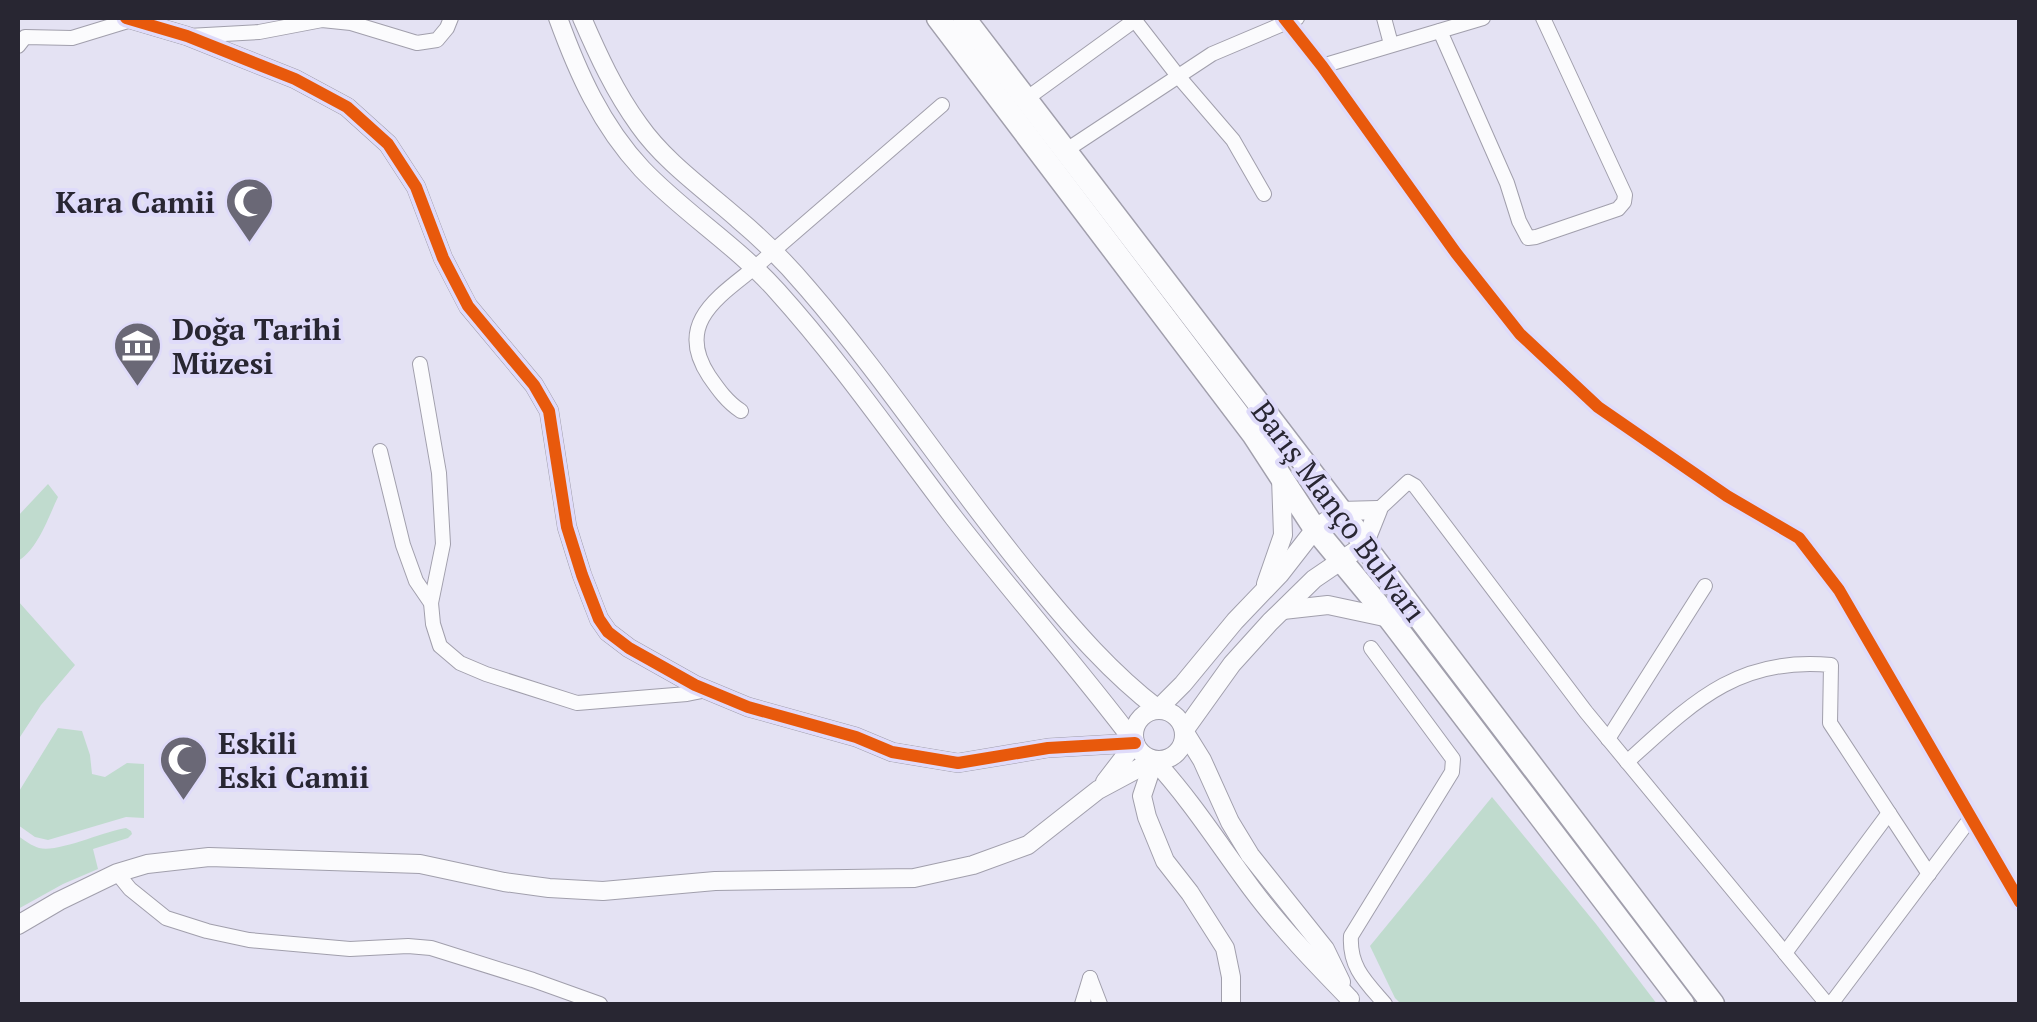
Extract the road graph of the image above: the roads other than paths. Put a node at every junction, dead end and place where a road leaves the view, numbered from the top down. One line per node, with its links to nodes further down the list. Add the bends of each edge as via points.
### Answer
1 (451, 18): 13 (street, via 437,40 417,43 322,20)
2 (558, 18): 23 (main road, via 588,93 616,138)
3 (582, 18): 22 (main road, via 638,124)
4 (938, 18): 27 (highway, Barış Manço Bulvarı)
5 (964, 18): 18 (highway, Barış Manço Bulvarı)
6 (1384, 18): 14 (street)
7 (1484, 18): 12 (street)
8 (1542, 18): 12 (street, via 1625,195 1618,209 1536,237 1525,234)
9 (128, 19): 13 (main road); 15 (street, via 72,38 25,38)
10 (1134, 19): 17 (street); 18 (street)
11 (1290, 19): 16 (street); 17 (street)
12 (1440, 32): 14 (street)
13 (187, 36): 39 (main road, via 295,79 347,108 388,144 416,187 468,306 549,411 567,527 598,619 628,648)
14 (1392, 44): 16 (street)
15 (18, 46)
16 (1322, 66): 48 (street, via 1520,334 1598,406 1799,538 1839,590)
17 (1178, 76): 20 (street); 21 (street, via 1233,140)
18 (1026, 99): 20 (highway, Barış Manço Bulvarı)
19 (942, 105): 22 (street)
20 (1065, 151): 29 (highway, Barış Manço Bulvarı)
21 (1264, 194)
22 (772, 252): 23 (street); 40 (main road, via 850,340 1057,610)
23 (756, 269): 25 (street, via 715,298 696,334 702,365); 43 (main road)
24 (420, 364): 35 (street, via 439,473 443,544)
25 (741, 411)
26 (380, 451): 35 (street, via 402,544)
27 (1281, 478): 30 (highway, Barış Manço Bulvarı); 34 (main road, via 1283,535)
28 (1378, 510): 29 (main road); 31 (main road); 42 (street, via 1408,482 1415,486)
29 (1340, 511): 30 (main road); 31 (highway, Barış Manço Bulvarı)
30 (1315, 529): 32 (highway, Barış Manço Bulvarı); 34 (main road)
31 (1364, 545): 32 (main road); 62 (highway, Barış Manço Bulvarı)
32 (1341, 563): 36 (main road); 37 (highway, Barış Manço Bulvarı)
33 (1704, 586): 42 (street)
34 (1264, 591): 40 (main road)
35 (431, 603): 39 (street, via 440,646 460,663 576,703)
36 (1282, 610): 37 (main road, via 1328,606); 41 (main road)
37 (1389, 618): 61 (highway, Barış Manço Bulvarı)
38 (1371, 648): 54 (street, via 1454,759 1351,936 1354,964)
39 (706, 690): 43 (main road, via 892,752 958,763)
40 (1158, 709): 41 (main road, via 1178,718); 43 (main road, via 1138,720)
41 (1184, 731): 44 (main road, via 1176,753); 55 (main road, via 1250,855 1324,949)
42 (1608, 739): 45 (street)
43 (1135, 743): 44 (main road); 46 (main road)
44 (1154, 760): 46 (main road); 55 (main road, via 1254,892); 59 (main road, via 1142,796 1147,817 1166,861 1224,948)
45 (1628, 762): 47 (street, via 1686,708 1734,678 1776,665 1831,665 1830,723); 53 (street)
46 (1098, 790): 49 (main road, via 1028,845 914,878 715,881 603,891 504,882 420,864 208,857)
47 (1889, 814): 50 (street); 53 (street)
48 (1970, 819): 50 (street); 51 (street)
49 (117, 873): 52 (main road); 56 (street, via 166,918 207,931 350,949 431,948)
50 (1929, 874): 63 (street)
51 (2020, 902)
52 (18, 925)
53 (1785, 953): 63 (street)
54 (1368, 985): 55 (street); 60 (street)
55 (1351, 1002)
56 (600, 1004)
57 (1082, 1004): 58 (street, via 1090,978)
58 (1100, 1004)
59 (1232, 1004)
60 (1385, 1004)
61 (1683, 1004)
62 (1713, 1004)
63 (1829, 1004)

